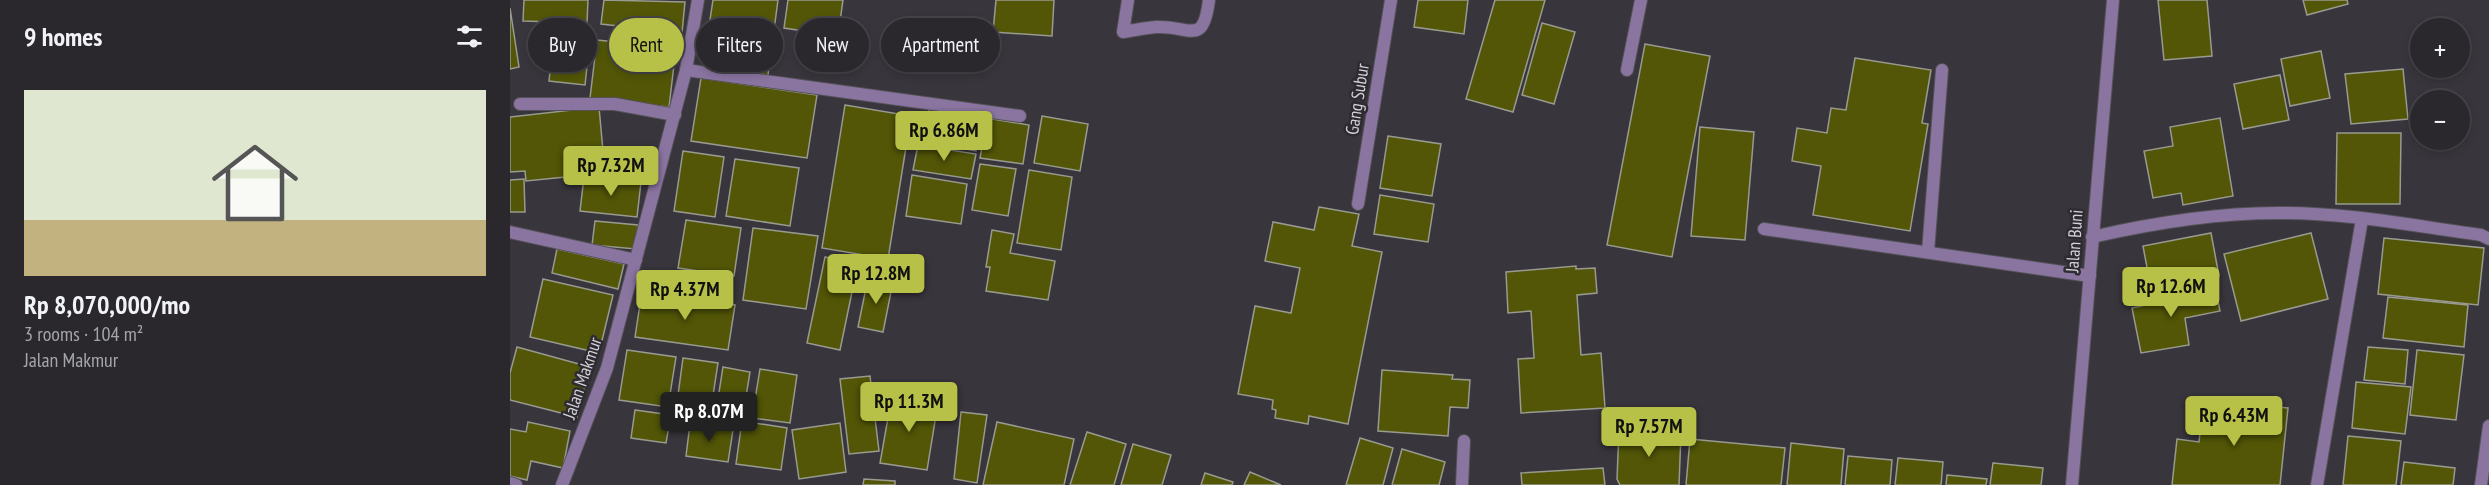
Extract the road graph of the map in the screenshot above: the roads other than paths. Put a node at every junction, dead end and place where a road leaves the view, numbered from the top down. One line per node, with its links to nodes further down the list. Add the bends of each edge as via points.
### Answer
1 (698, 0): 7 (street, Jalan Makmur)
2 (1128, 0): 3 (street, via 1123,32 1157,27 1191,32 1200,29 1206,22)
3 (1209, 0)
4 (1391, 0): 13 (street, Gang Subur)
5 (1641, 0): 8 (street)
6 (2113, 0): 17 (street, Jalan Buni)
7 (686, 70): 11 (street, Jalan Makmur); 12 (street)
8 (1627, 70)
9 (1942, 70): 19 (street)
10 (520, 104): 11 (street, via 615,104)
11 (675, 115): 20 (street, Jalan Makmur)
12 (1020, 116)
13 (1358, 204)
14 (2362, 219): 17 (street, via 2278,213 2231,215 2158,222); 18 (street); 29 (street)
15 (1764, 229): 19 (street)
16 (510, 232): 20 (street)
17 (2092, 237): 21 (street, Jalan Buni)
18 (2489, 239)
19 (1928, 252): 21 (street)
20 (636, 260): 26 (street, Jalan Makmur, via 607,368)
21 (2090, 276): 28 (street, Jalan Buni)
22 (2489, 426): 30 (street)
23 (1464, 441): 27 (street)
24 (510, 483): 25 (street)
25 (516, 485)
26 (562, 485)
27 (1462, 485)
28 (2072, 485)
29 (2317, 485)
30 (2481, 485)

